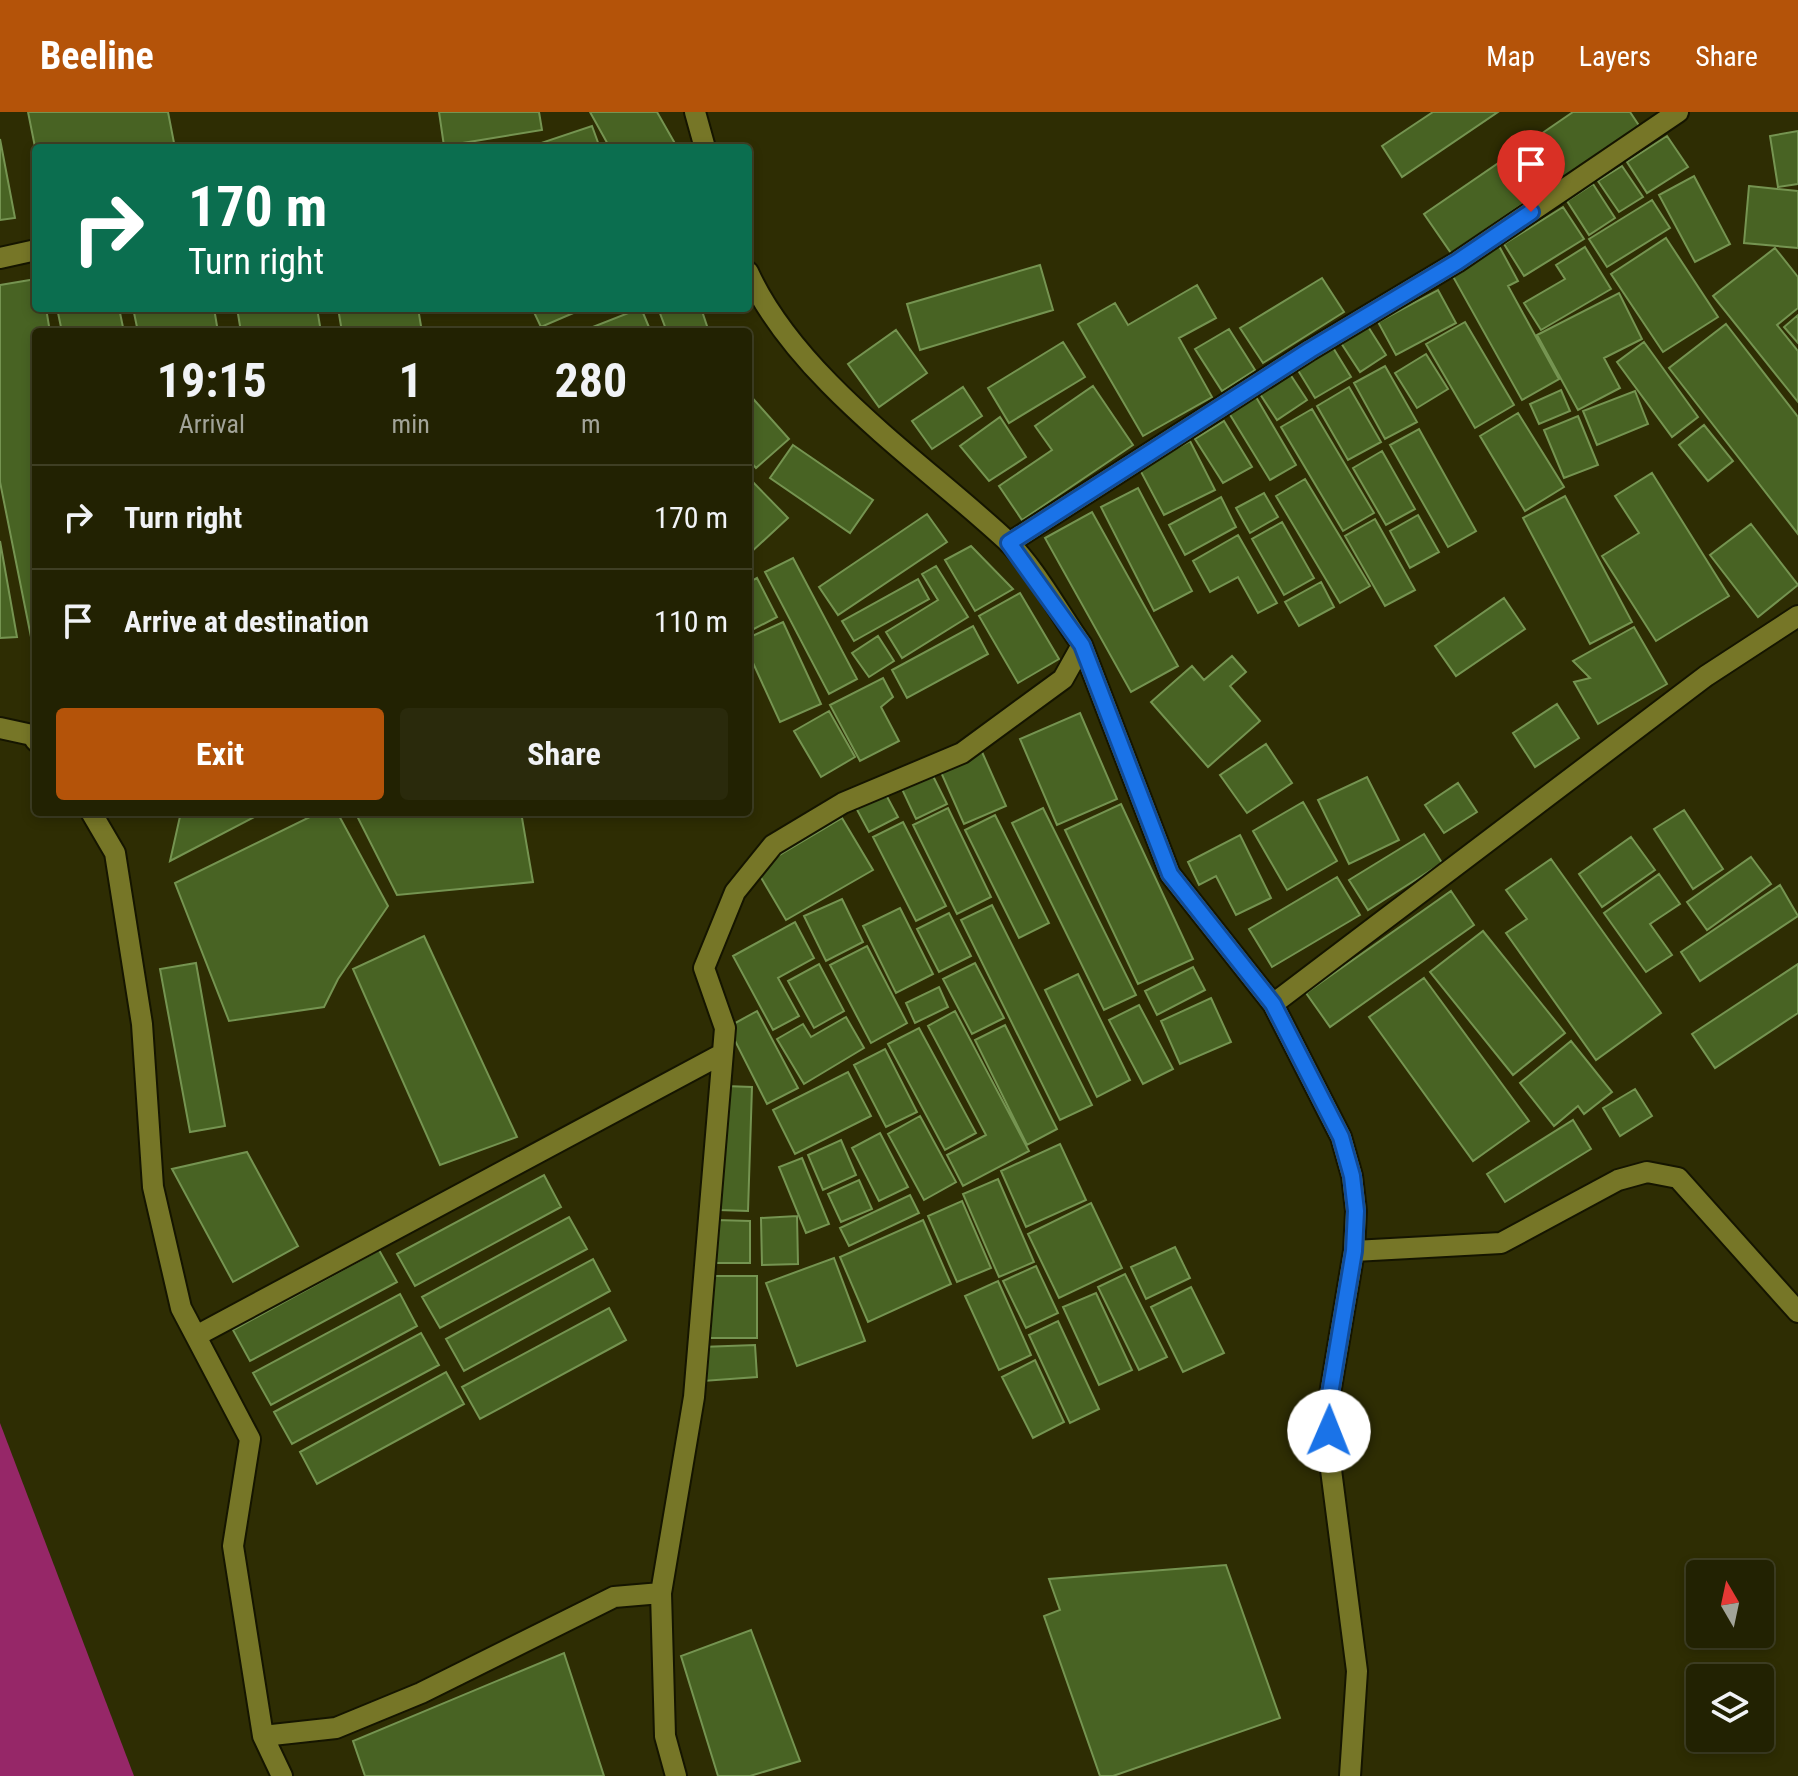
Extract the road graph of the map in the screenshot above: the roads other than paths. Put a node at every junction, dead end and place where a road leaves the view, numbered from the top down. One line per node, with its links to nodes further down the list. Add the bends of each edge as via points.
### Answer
1 (695, 112): 3 (street)
2 (1678, 112): 7 (street, via 1457,262)
3 (704, 144)
4 (32, 251): 5 (street)
5 (0, 258)
6 (752, 281): 7 (street, via 808,360 927,474)
7 (1009, 543): 9 (street)
8 (1798, 616): 13 (street, via 1706,676)
9 (1082, 645): 13 (street, via 1170,874); 14 (street, via 1063,679 962,753 843,803 773,845 735,892 704,968 725,1028)
10 (0, 728): 11 (street)
11 (32, 735)
12 (93, 816): 17 (street, via 115,853 142,1024 153,1187 181,1308)
13 (1273, 1004): 15 (street, via 1341,1137 1356,1211)
14 (722, 1054): 17 (street); 18 (street, via 694,1397)
15 (1354, 1251): 16 (street, via 1501,1243 1618,1180 1647,1172 1678,1178); 22 (street, via 1329,1400 1330,1462 1357,1671)
16 (1798, 1312)
17 (196, 1336): 19 (street, via 250,1439 233,1546)
18 (661, 1593): 19 (street, via 614,1597 421,1693 336,1728); 21 (street, via 665,1736)
19 (263, 1736): 20 (street)
20 (282, 1776)
21 (676, 1776)
22 (1350, 1776)

